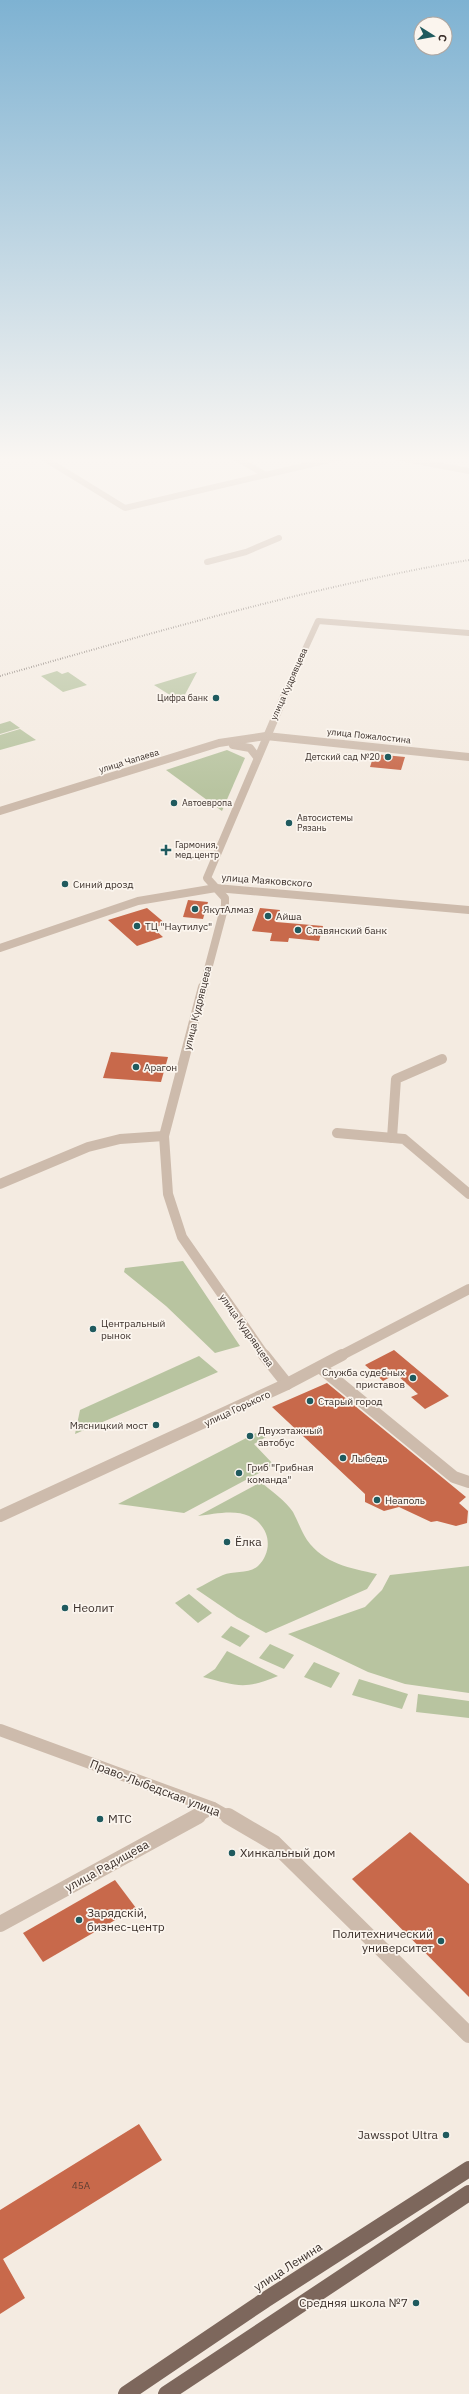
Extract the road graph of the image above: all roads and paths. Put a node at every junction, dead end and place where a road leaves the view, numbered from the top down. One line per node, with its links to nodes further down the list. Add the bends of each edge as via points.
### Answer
1 (469, 633): 2 (street, улица Кудрявцева, via 318,621)
2 (266, 736): 3 (street, улица Чапаева); 5 (street, улица Кудрявцева); 7 (street, улица Пожалостина)
3 (241, 740): 4 (street, улица Чапаева); 5 (street, via 257,742)
4 (219, 743): 6 (street, via 250,748); 8 (street, улица Чапаева)
5 (261, 747): 6 (street, улица Кудрявцева)
6 (257, 756): 9 (street, улица Кудрявцева, via 208,878)
7 (469, 757)
8 (0, 811)
9 (216, 888): 10 (street, улица Маяковского); 11 (street, улица Маяковского, via 138,901); 14 (street, улица Кудрявцева, via 225,898 225,905)
10 (469, 910)
11 (0, 948)
12 (442, 1059): 15 (street, via 396,1079)
13 (337, 1133): 15 (street)
14 (164, 1136): 16 (street, via 120,1139 88,1147); 20 (street, улица Кудрявцева, via 168,1194 182,1237 273,1368)
15 (392, 1138): 17 (street, via 404,1139)
16 (0, 1184)
17 (469, 1194)
18 (469, 1289): 19 (street, улица Горького)
19 (321, 1368): 20 (street, улица Горького); 21 (street, via 454,1477)
20 (287, 1384): 22 (street, улица Горького, via 117,1464)
21 (469, 1482)
22 (5, 1513)
23 (0, 1730): 24 (street, Право-Лыбедская улица)
24 (213, 1808): 25 (street, улица Радищева); 26 (street, Право-Лыбедская улица, via 274,1843)
25 (0, 1924)
26 (469, 2035)
27 (469, 2170): 29 (main road, улица Ленина, via 265,2300)
28 (469, 2192): 30 (main road)
29 (126, 2394)
30 (166, 2394)

